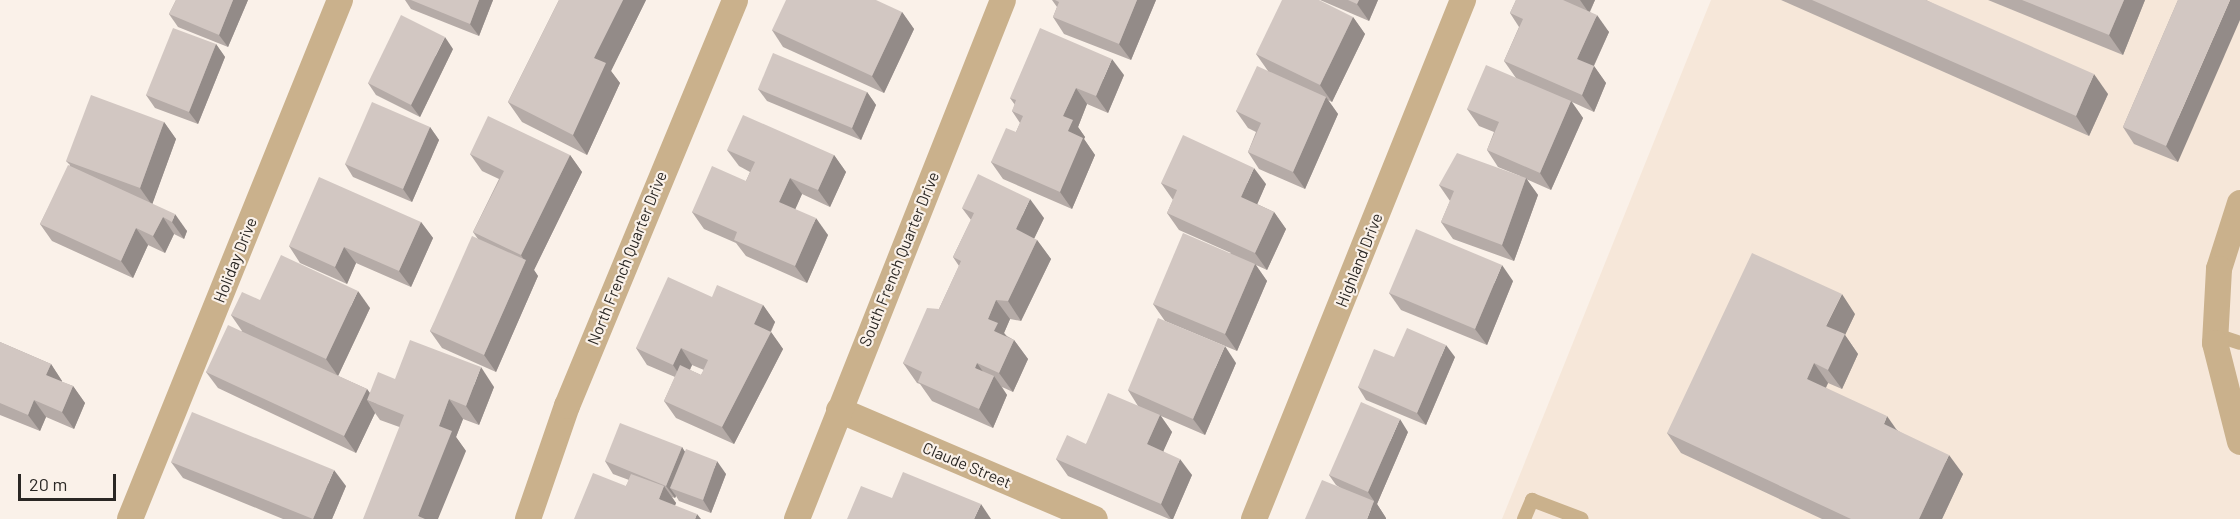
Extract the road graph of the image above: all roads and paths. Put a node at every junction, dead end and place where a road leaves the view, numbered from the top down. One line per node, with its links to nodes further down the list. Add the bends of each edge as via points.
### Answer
1 (340, 0): 10 (street, Holiday Drive)
2 (735, 0): 11 (street, North French Quarter Drive, via 571,395)
3 (1004, 0): 8 (street, South French Quarter Drive)
4 (1463, 0): 14 (street, Highland Drive)
5 (2240, 203): 6 (street, via 2219,270)
6 (2216, 335): 7 (lane); 9 (street)
7 (2240, 343)
8 (839, 410): 12 (street, South French Quarter Drive); 13 (street, Claude Street)
9 (2240, 442)
10 (130, 519)
11 (528, 519)
12 (797, 519)
13 (1095, 519)
14 (1254, 519)
15 (1524, 519): 16 (lane, via 1532,500)
16 (1582, 519)

